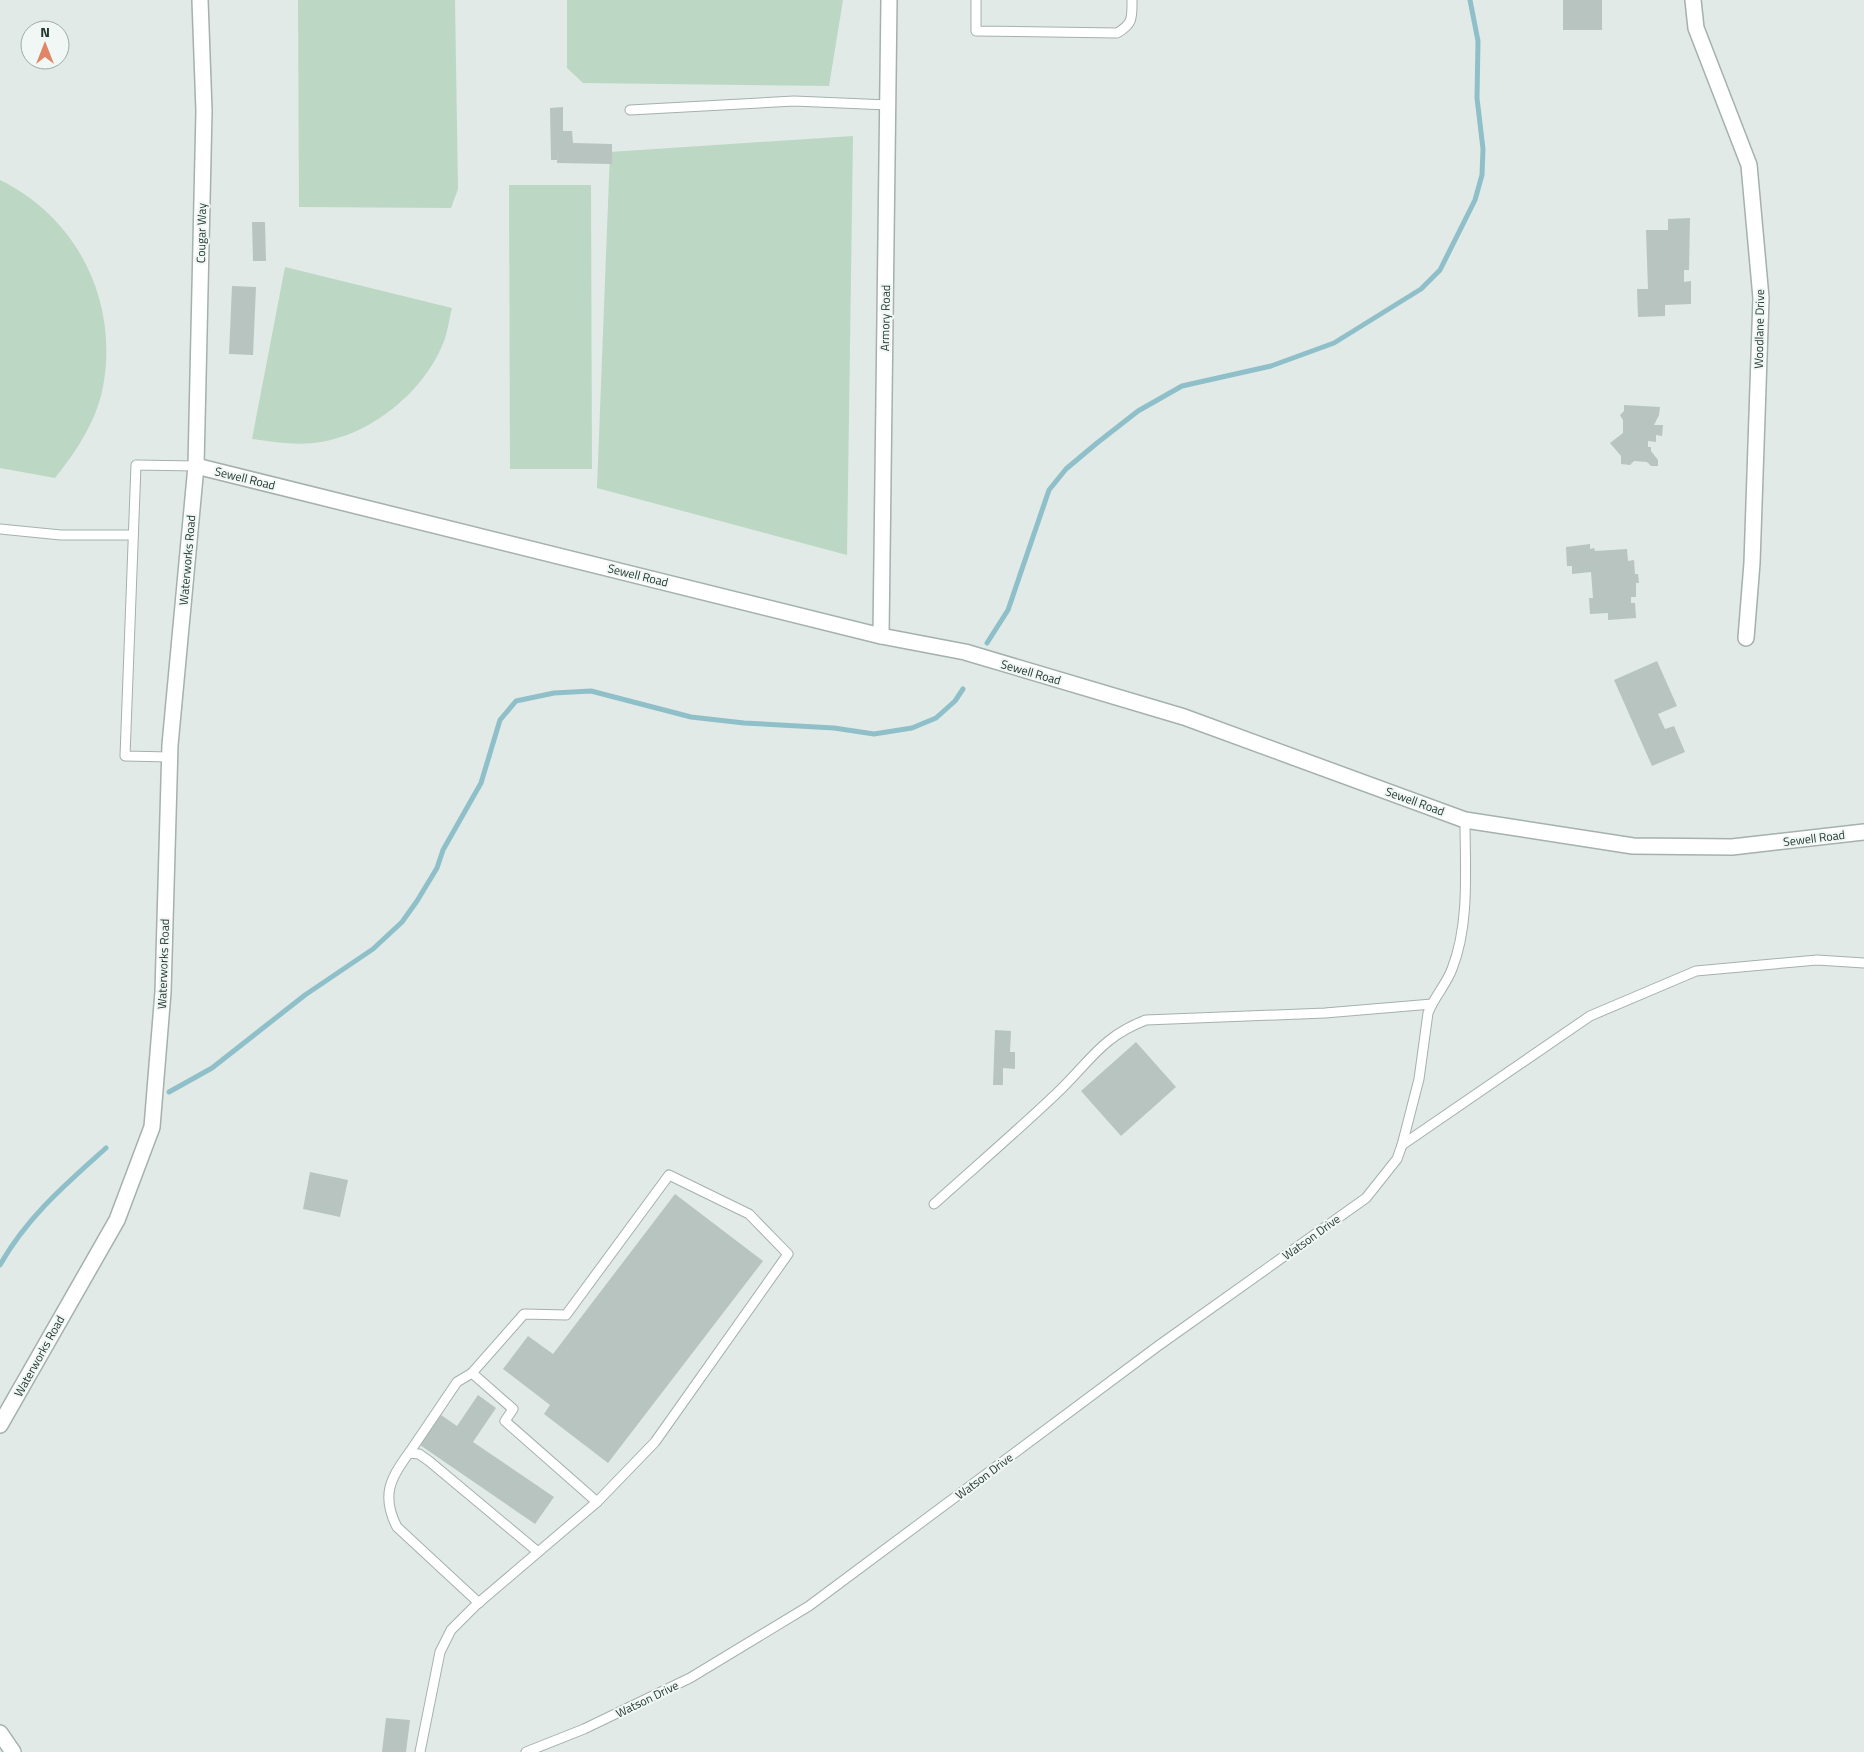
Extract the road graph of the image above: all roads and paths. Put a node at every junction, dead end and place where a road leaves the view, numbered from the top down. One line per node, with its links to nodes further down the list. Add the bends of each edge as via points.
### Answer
1 (200, 0): 8 (street, Cougar Way, via 204,111)
2 (889, 0): 6 (street, Armory Road)
3 (976, 0): 4 (lane, via 976,31 1117,33 1128,27 1132,18)
4 (1132, 0)
5 (1693, 0): 12 (street, Woodlane Drive, via 1696,28 1749,165 1761,298 1752,563)
6 (888, 105): 7 (lane, via 794,101); 11 (street, Armory Road)
7 (630, 110)
8 (196, 466): 10 (lane, via 136,465); 11 (street, Sewell Road); 13 (street, Waterworks Road)
9 (0, 528): 10 (lane, via 61,535)
10 (133, 535): 13 (lane, via 126,756)
11 (881, 636): 14 (street, Sewell Road, via 965,652 1184,717)
12 (1746, 638)
13 (170, 758): 21 (street, Waterworks Road, via 163,992 151,1132 118,1220)
14 (1465, 820): 15 (street, Sewell Road, via 1634,846 1732,848); 17 (lane, via 1462,926 1452,971)
15 (1864, 832)
16 (1864, 962): 18 (lane, via 1817,960 1696,971 1590,1016)
17 (1432, 1004): 18 (lane, Watson Drive, via 1419,1079); 19 (lane, via 1325,1013 1146,1020 1132,1025 1103,1044 1057,1093)
18 (1402, 1145): 29 (lane, Watson Drive, via 1397,1159 1366,1198 1158,1346 809,1606 690,1678 584,1729)
19 (934, 1204)
20 (472, 1373): 22 (lane, via 457,1382); 23 (lane, via 513,1409 505,1421); 23 (lane, via 524,1314 566,1315 669,1175 749,1214 788,1254 655,1442)
21 (0, 1425)
22 (409, 1452): 24 (lane, via 429,1461); 25 (lane, via 394,1472 389,1489 391,1516 397,1527)
23 (597, 1502): 24 (lane)
24 (538, 1552): 25 (lane)
25 (480, 1602): 28 (lane, via 454,1626 440,1652)
26 (0, 1733): 27 (street)
27 (13, 1752)
28 (420, 1752)
29 (526, 1752)

